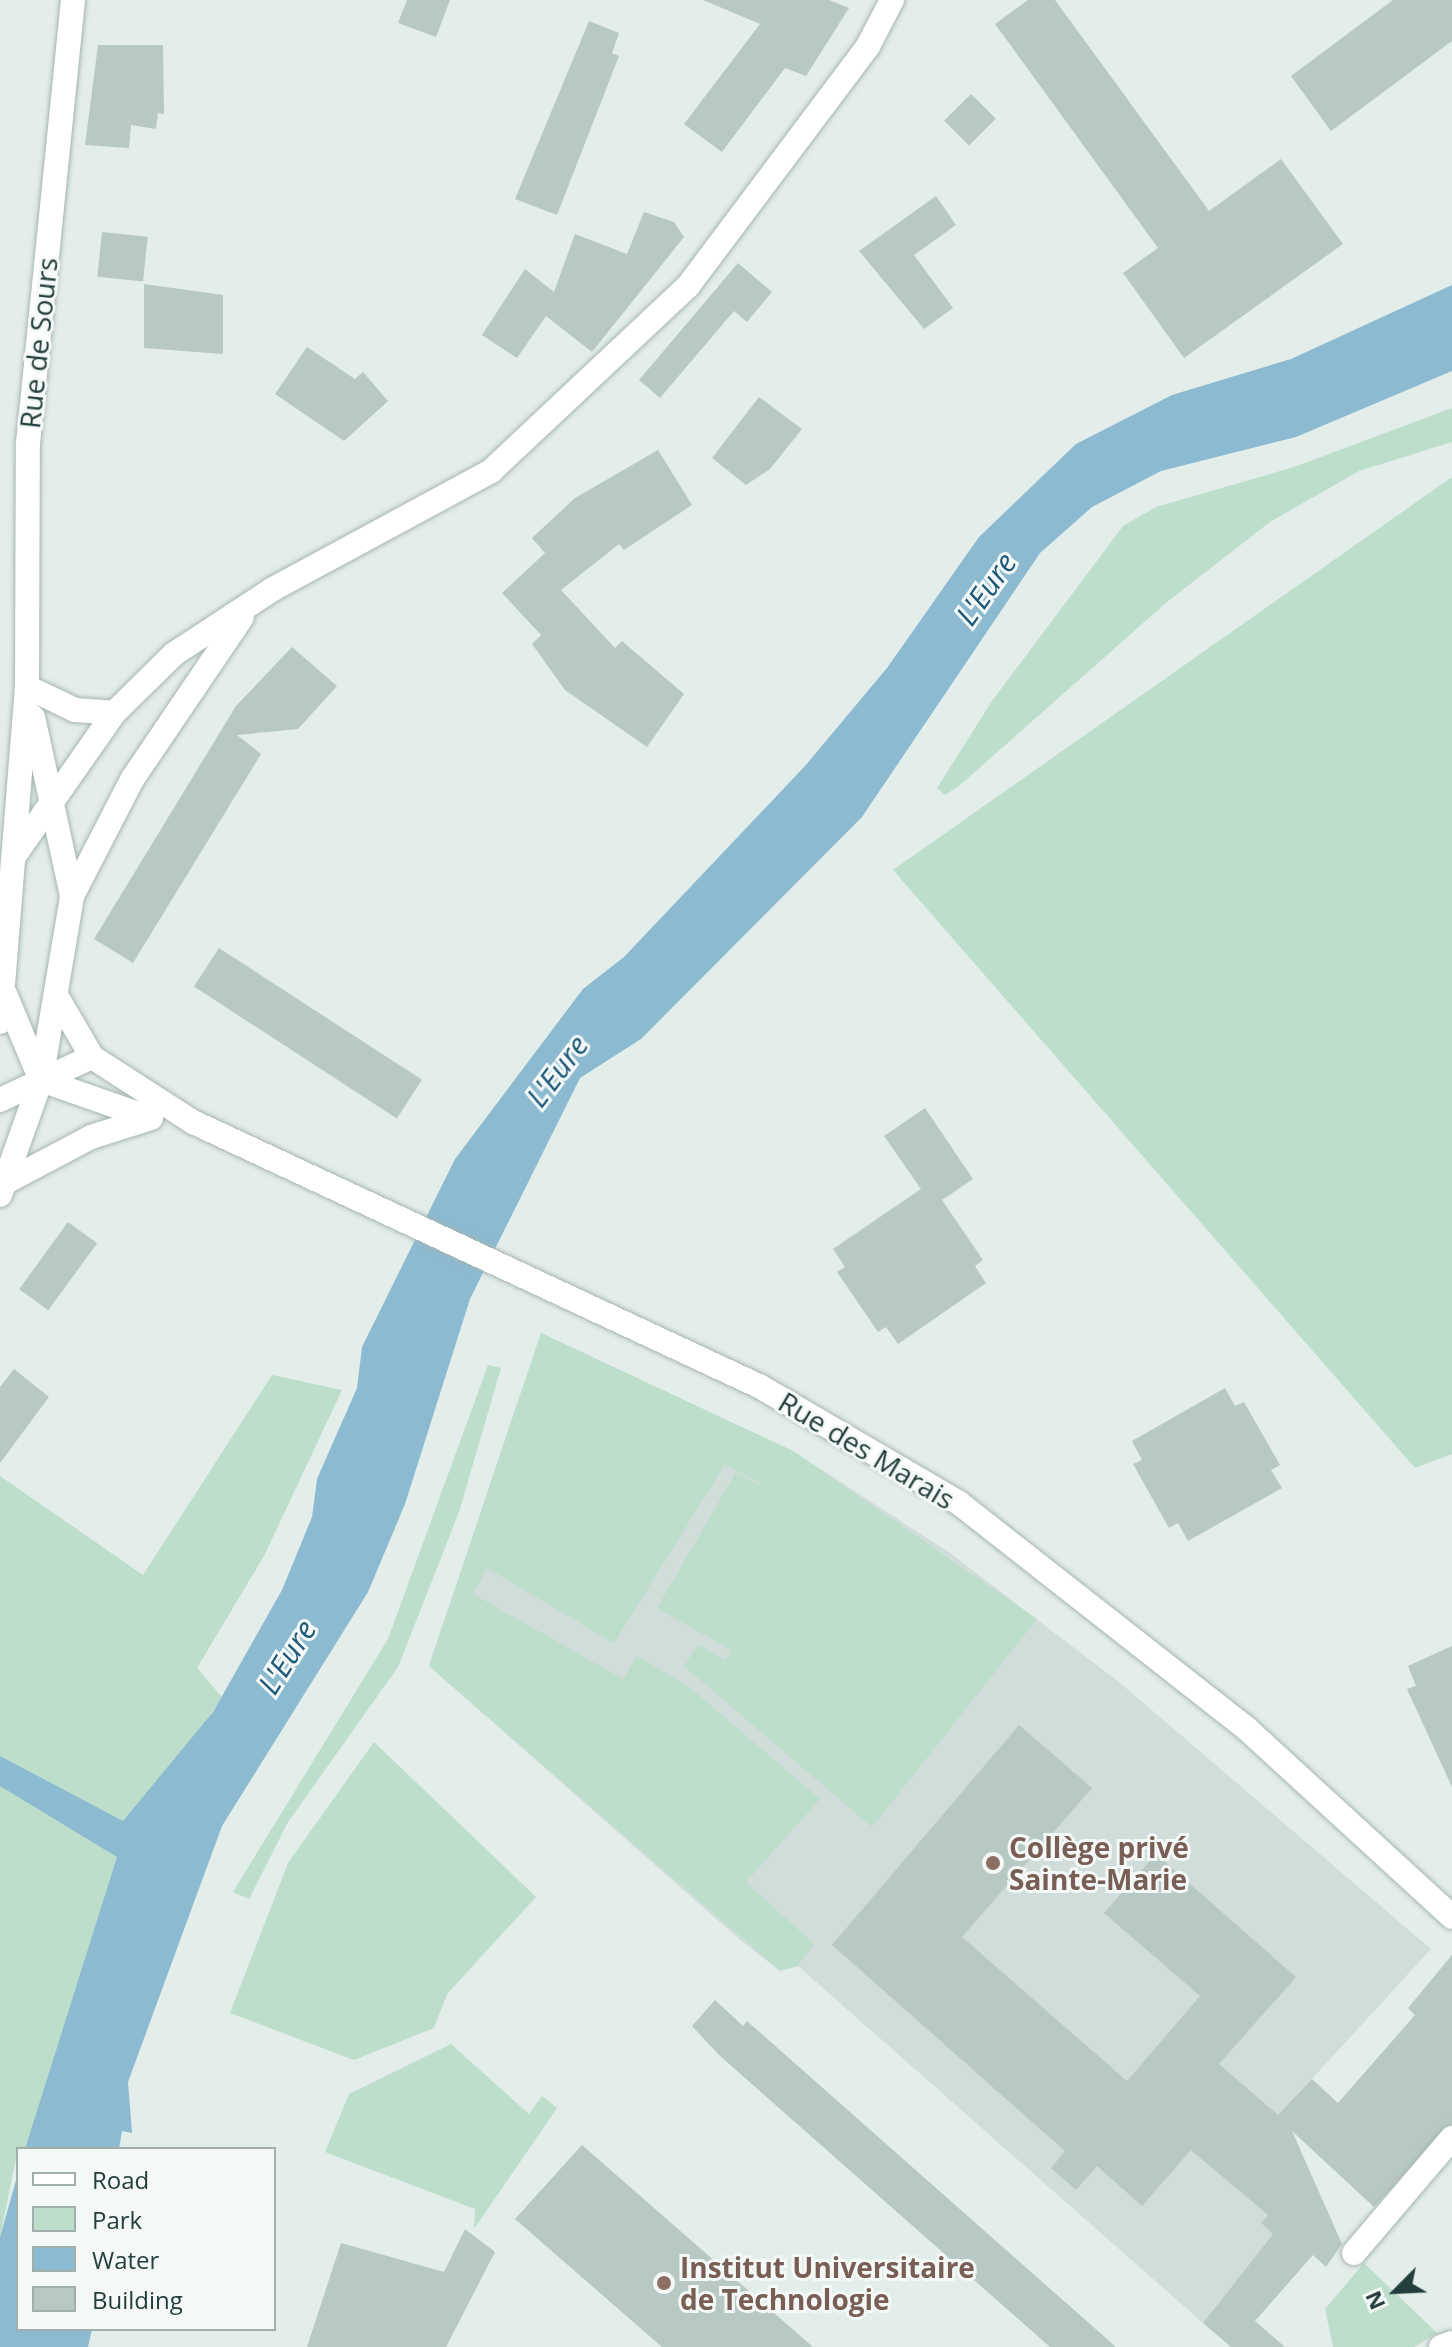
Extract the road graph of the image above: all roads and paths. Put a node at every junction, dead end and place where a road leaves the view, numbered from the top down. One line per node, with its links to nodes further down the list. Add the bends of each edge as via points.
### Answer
1 (73, 0): 4 (main road, Rue de Sours, via 28,443)
2 (892, 0): 3 (main road, via 868,46 688,286 491,471)
3 (250, 606): 5 (main road, via 174,654); 8 (main road, via 175,710)
4 (27, 687): 5 (main road, via 75,710); 6 (main road, Rue de Sours); 7 (main road, Rue de Sours)
5 (114, 713): 6 (main road)
6 (52, 802): 7 (main road); 8 (main road, Rue de Sours)
7 (15, 855): 9 (main road, Rue de Sours)
8 (72, 896): 10 (main road)
9 (5, 994): 11 (main road, Rue de Sours); 13 (main road)
10 (57, 997): 12 (main road, Rue des Marais); 13 (main road)
11 (0, 1022)
12 (92, 1057): 13 (main road); 16 (main road, Rue des Marais)
13 (41, 1080): 14 (main road); 15 (main road, Rue des Marais); 17 (main road)
14 (0, 1100)
15 (147, 1117): 16 (main road, Rue des Marais); 17 (main road)
16 (193, 1122): 18 (main road, Rue des Marais, via 759,1386 959,1503 1247,1729)
17 (4, 1188)
18 (1452, 1917)
19 (1452, 2138): 20 (main road)
20 (1354, 2253)
21 (1452, 2343): 22 (main road)
22 (1441, 2347)

